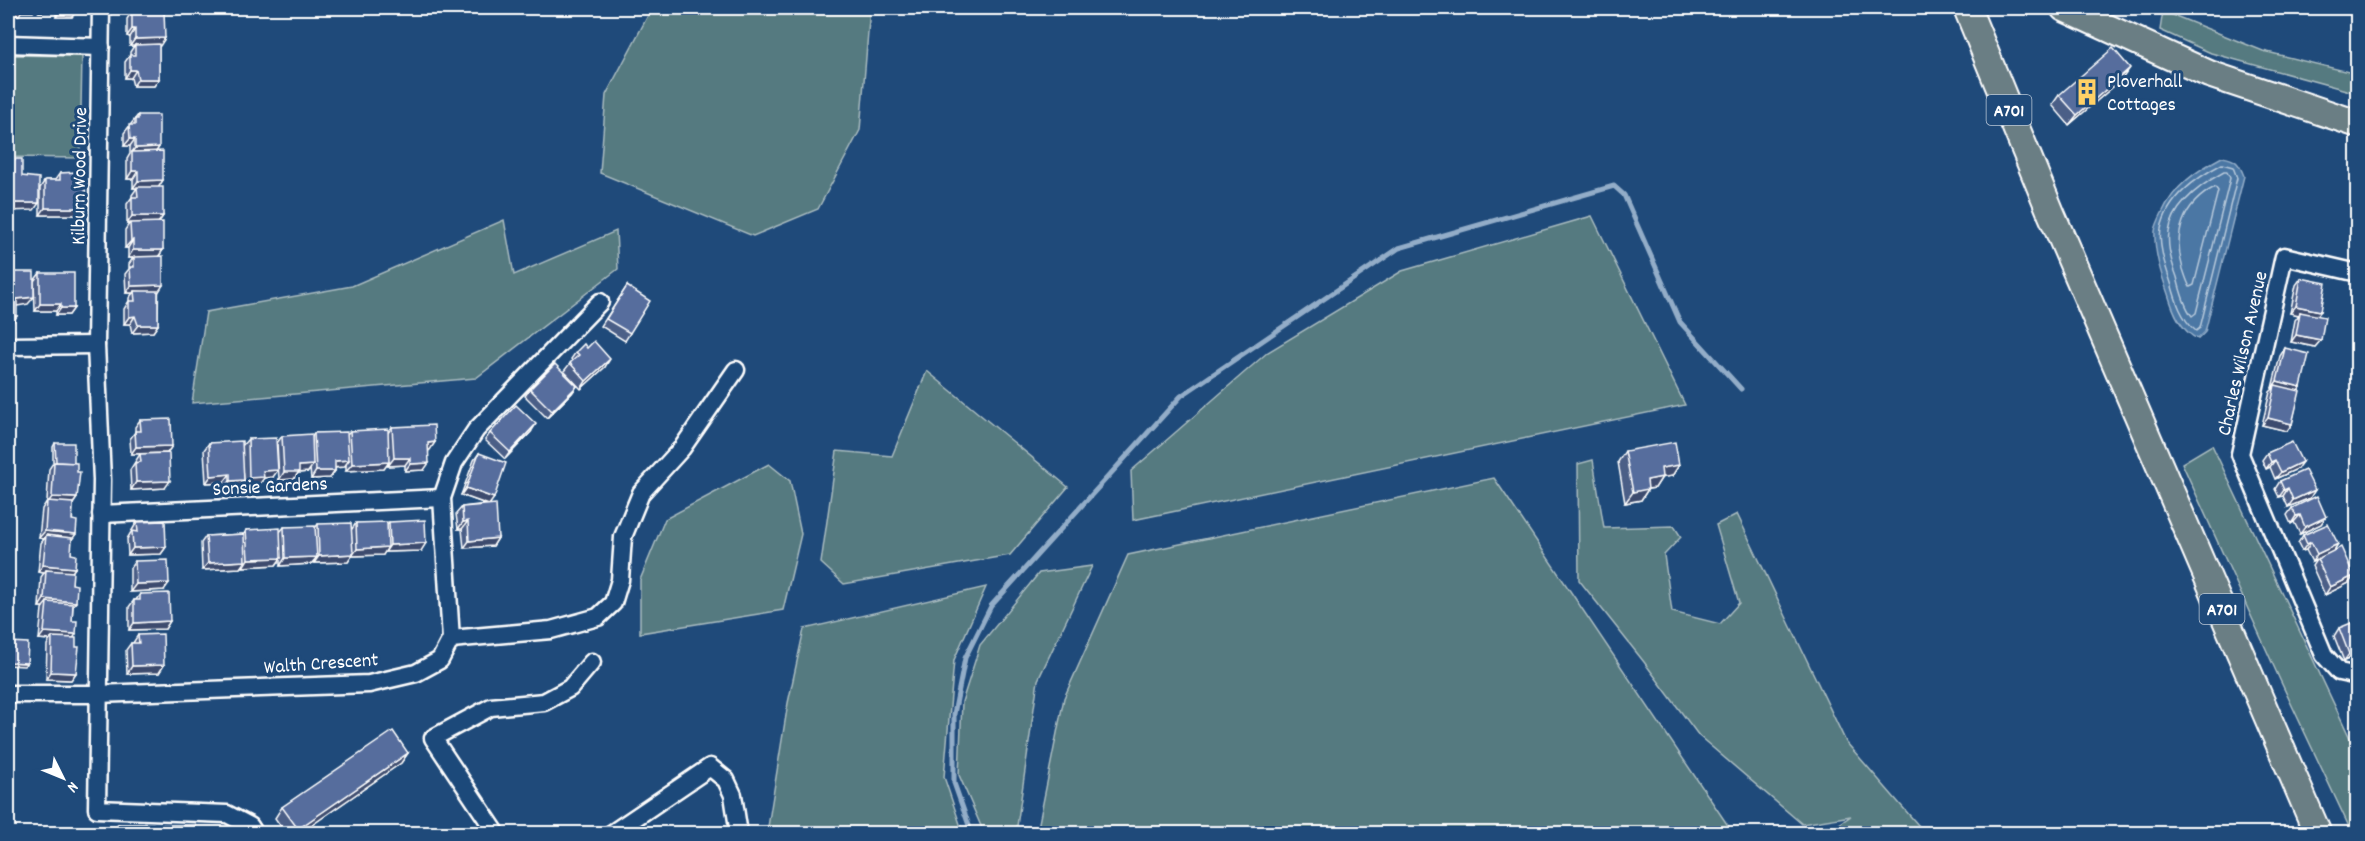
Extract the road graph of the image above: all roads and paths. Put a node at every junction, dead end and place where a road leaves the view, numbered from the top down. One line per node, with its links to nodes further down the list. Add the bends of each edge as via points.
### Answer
1 (101, 8): 5 (street, Kilburn Wood Drive)
2 (1967, 8): 23 (main road, A701)
3 (2064, 8): 6 (main road, via 2209,74)
4 (8, 44): 5 (street)
5 (100, 47): 9 (street, Kilburn Wood Drive)
6 (2358, 124)
7 (2358, 273): 16 (street, Charles Wilson Avenue, via 2284,256 2240,454 2324,655 2339,672)
8 (600, 302): 12 (street, via 476,430 454,463)
9 (96, 345): 10 (street); 13 (street, Kilburn Wood Drive)
10 (8, 346)
11 (736, 370): 14 (street, via 682,448 641,494 623,537 620,580 613,603 598,617 551,630)
12 (442, 498): 13 (street, Sonsie Gardens); 14 (street)
13 (101, 514): 18 (street, Kilburn Wood Drive)
14 (451, 639): 18 (street, Walth Crescent, via 440,660 416,673 369,684)
15 (592, 662): 20 (street, via 570,688 544,702 491,707 433,738)
16 (2358, 676)
17 (8, 694): 18 (street, Walth Crescent)
18 (97, 694): 19 (street, Kilburn Wood Drive, via 97,809 227,814 250,826)
19 (255, 834)
20 (497, 834)
21 (611, 834): 22 (street, via 710,767 726,780 733,795)
22 (739, 834)
23 (2318, 834)

